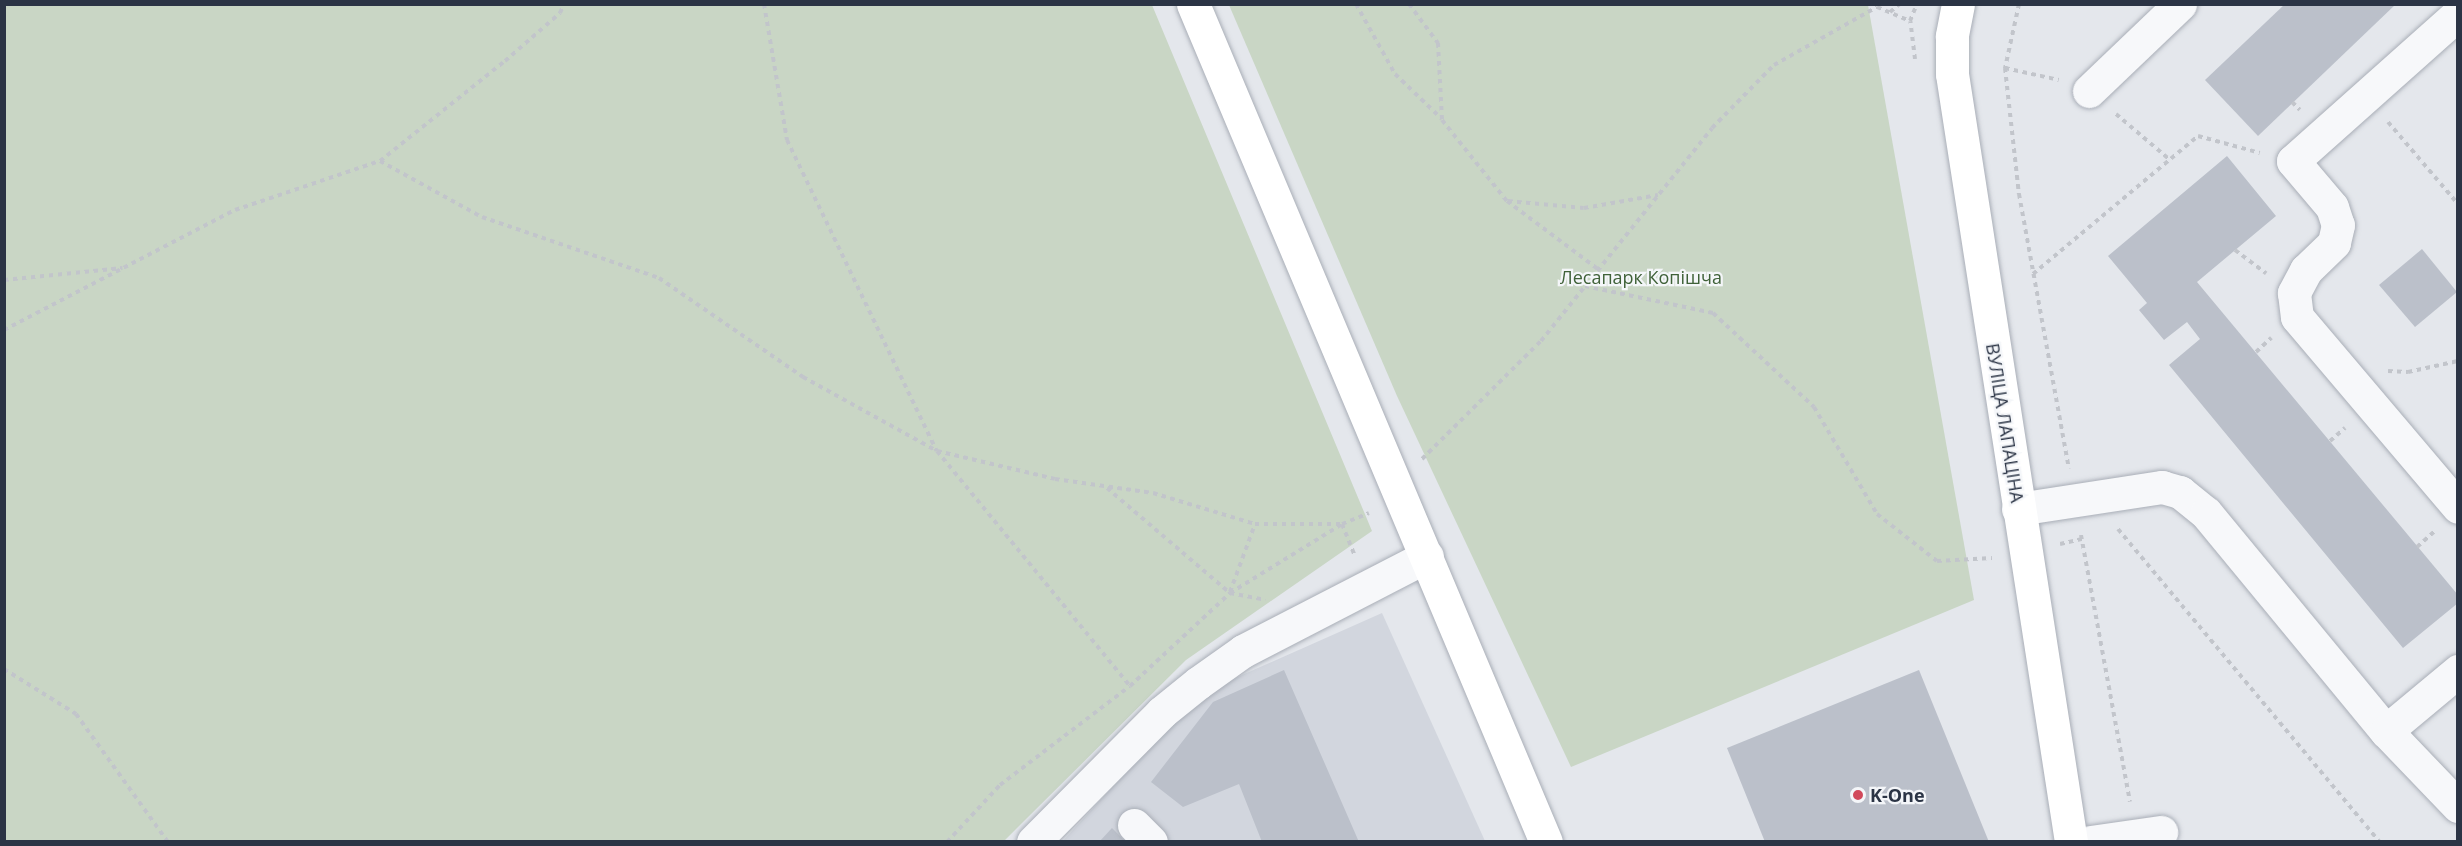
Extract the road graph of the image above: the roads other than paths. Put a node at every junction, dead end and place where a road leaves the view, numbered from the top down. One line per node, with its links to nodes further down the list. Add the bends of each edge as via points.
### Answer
1 (1193, 4): 8 (main road)
2 (1958, 4): 7 (main road, ВУЛІЦА ЛАПАЦІНА, via 1952,36 1952,74)
3 (2180, 4): 5 (street)
4 (2457, 14): 6 (street, via 2293,161 2331,207 2338,225 2334,243 2306,270 2294,293 2297,317)
5 (2089, 91)
6 (2457, 507)
7 (2018, 509): 10 (street, via 2162,487 2180,492 2206,513); 15 (main road, ВУЛІЦА ЛАПАЦІНА)
8 (1426, 556): 13 (street, via 1244,651 1198,683 1162,712); 14 (main road)
9 (2457, 671): 10 (street)
10 (2386, 730): 11 (street)
11 (2457, 806)
12 (2148, 834): 16 (street)
13 (1033, 842)
14 (1546, 842)
15 (2070, 842)
16 (2091, 842)

